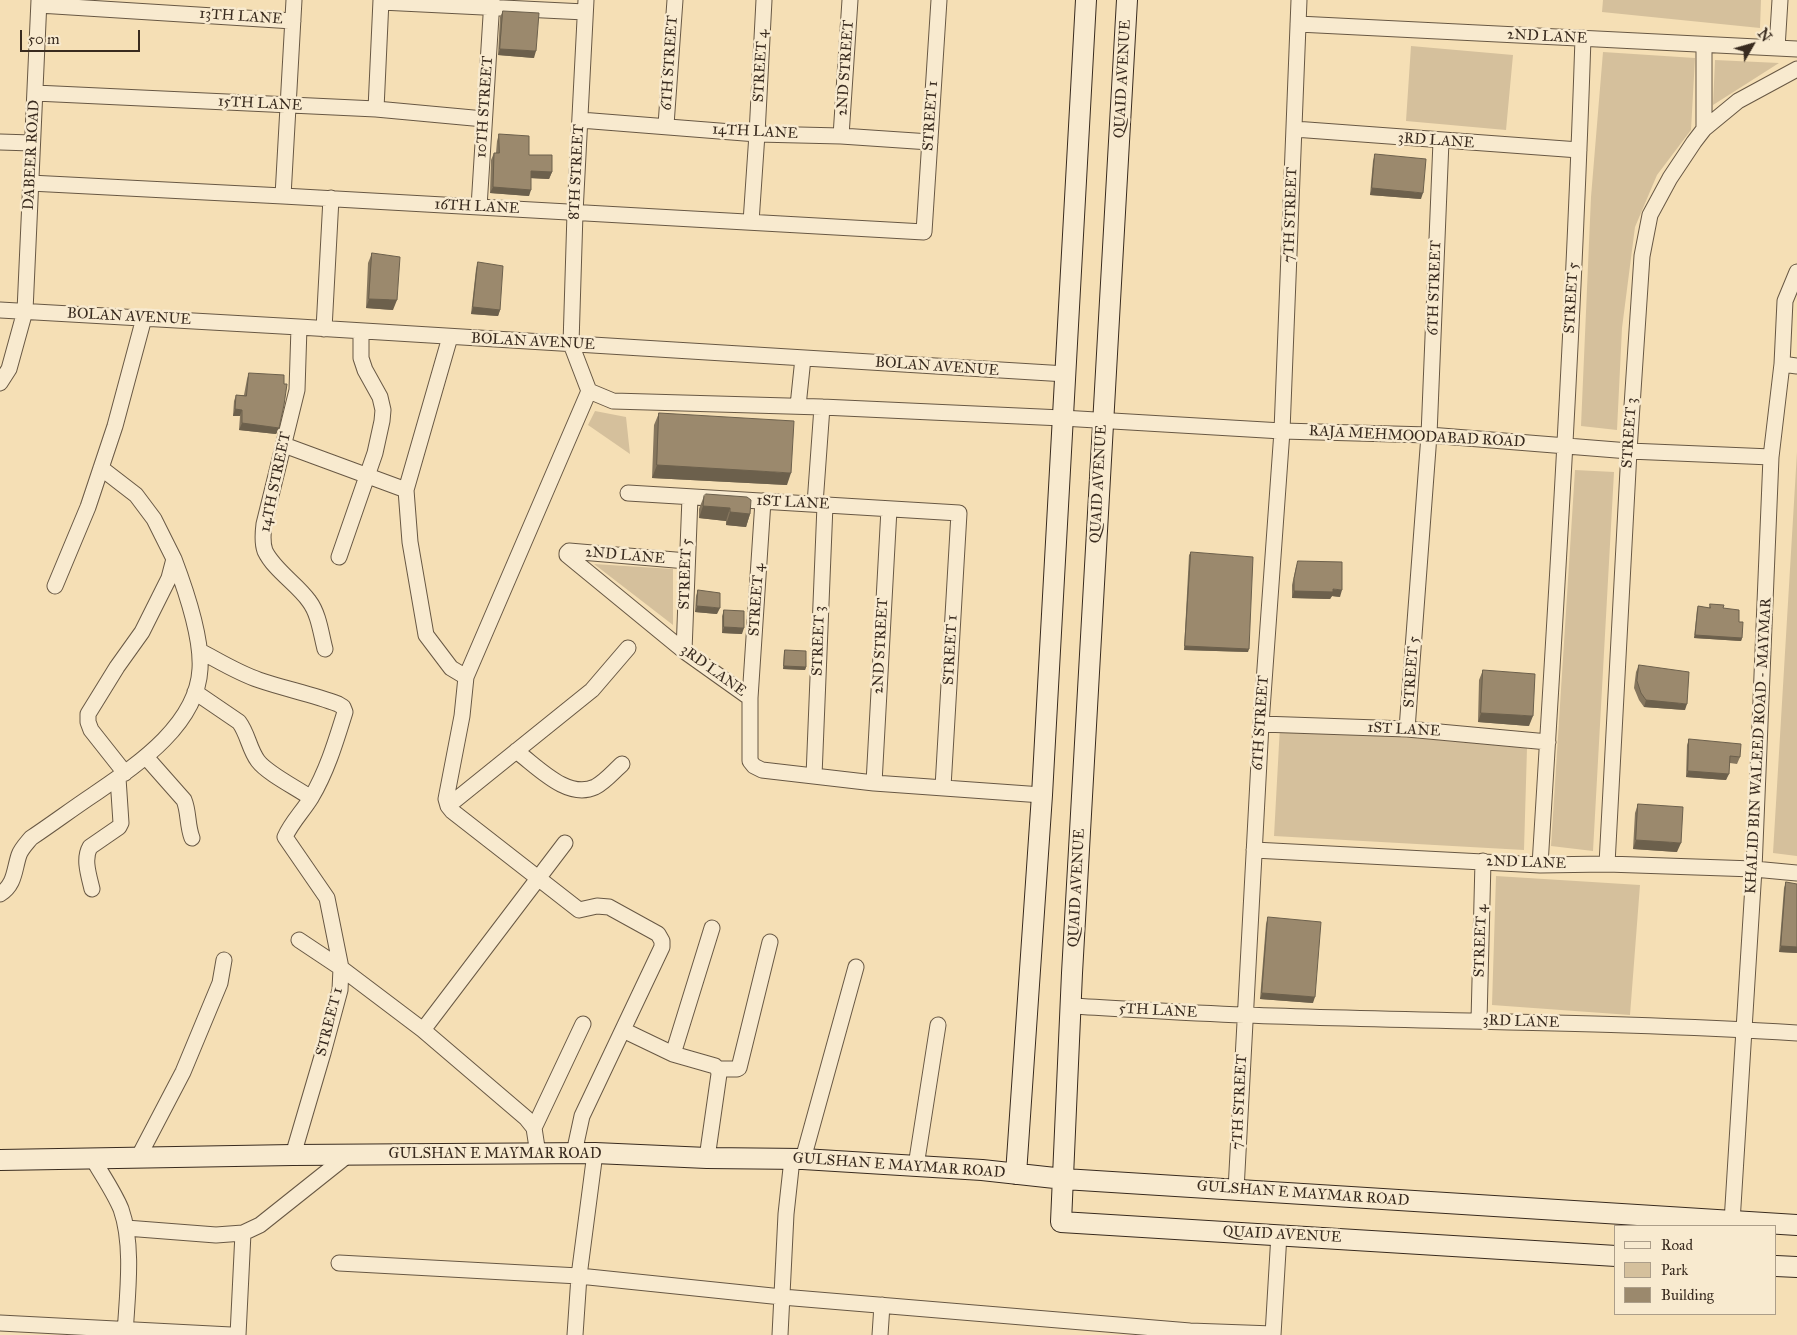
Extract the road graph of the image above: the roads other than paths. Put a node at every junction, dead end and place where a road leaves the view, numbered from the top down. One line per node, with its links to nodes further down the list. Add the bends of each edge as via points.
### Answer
1 (294, 0): 14 (street)
2 (675, 0): 26 (street, 6TH STREET)
3 (764, 0): 29 (street, STREET 4)
4 (850, 0): 30 (street, 2ND STREET)
5 (939, 0): 33 (street, STREET 1)
6 (1086, 0): 54 (main road)
7 (1127, 0): 60 (main road, QUAID AVENUE)
8 (1298, 0): 15 (street, 7TH STREET)
9 (1780, 0): 18 (street)
10 (381, 1): 12 (street); 23 (street)
11 (39, 2): 14 (street, 13TH LANE); 21 (street, DABEER ROAD)
12 (492, 4): 13 (street); 24 (street, 10TH STREET)
13 (585, 6): 25 (street, 8TH STREET)
14 (293, 21): 22 (street)
15 (1298, 24): 16 (street, 2ND LANE); 27 (street, 7TH STREET)
16 (1583, 38): 17 (street, 2ND LANE); 35 (street, STREET 5)
17 (1704, 44): 18 (street, 2ND LANE); 28 (street)
18 (1777, 48): 19 (street, 2ND LANE)
19 (1797, 50)
20 (1797, 69): 28 (street, STREET 3, via 1738,101)
21 (35, 93): 22 (street, 15TH LANE); 34 (street, DABEER ROAD)
22 (288, 106): 23 (street, 15TH LANE); 37 (street)
23 (376, 109): 24 (street, 15TH LANE)
24 (484, 119): 39 (street, 10TH STREET)
25 (580, 120): 26 (street, 14TH LANE); 40 (street, 8TH STREET)
26 (666, 126): 29 (street, 14TH LANE)
27 (1294, 129): 31 (street, 3RD LANE); 61 (street, 7TH STREET)
28 (1704, 129): 65 (street, STREET 3, via 1670,178 1650,215 1642,256)
29 (757, 134): 30 (street, 14TH LANE); 41 (street, STREET 4)
30 (841, 136): 33 (street, 14TH LANE)
31 (1441, 141): 35 (street, 3RD LANE); 62 (street, 6TH STREET)
32 (0, 142): 34 (street)
33 (930, 142): 42 (street, STREET 1)
34 (32, 143): 36 (street, DABEER ROAD)
35 (1579, 150): 64 (street, STREET 5)
36 (30, 184): 37 (street, 16TH LANE); 45 (street, DABEER ROAD)
37 (283, 196): 38 (street, 16TH LANE)
38 (330, 198): 39 (street, 16TH LANE); 48 (street)
39 (479, 207): 40 (street, 16TH LANE)
40 (575, 213): 41 (street, 16TH LANE); 51 (street, 8TH STREET)
41 (751, 222): 42 (street, 16TH LANE)
42 (924, 232)
43 (1797, 272): 53 (street, KHALID BIN WALEED ROAD - MAYMAR, via 1786,301)
44 (0, 310): 45 (street, BOLAN AVENUE)
45 (25, 311): 46 (street, BOLAN AVENUE); 55 (street, DABEER ROAD, via 9,369)
46 (144, 318): 47 (street, BOLAN AVENUE); 67 (street)
47 (299, 327): 48 (street, BOLAN AVENUE); 63 (street, 14TH STREET, via 297,390)
48 (324, 329): 49 (street, BOLAN AVENUE)
49 (361, 332): 50 (street, BOLAN AVENUE); 68 (street, via 361,358 383,410 379,443)
50 (450, 337): 51 (street, BOLAN AVENUE); 69 (street)
51 (572, 344): 52 (street, BOLAN AVENUE); 56 (street)
52 (803, 358): 54 (street, BOLAN AVENUE); 57 (street)
53 (1790, 365): 66 (street, KHALID BIN WALEED ROAD - MAYMAR)
54 (1066, 374): 59 (main road)
55 (0, 383)
56 (589, 391): 57 (street, via 613,401); 85 (street)
57 (798, 406): 58 (street)
58 (822, 407): 59 (street); 73 (street, STREET 3)
59 (1062, 418): 60 (street, RAJA MEHMOODABAD ROAD); 98 (main road)
60 (1102, 421): 61 (street, RAJA MEHMOODABAD ROAD); 118 (main road, QUAID AVENUE)
61 (1282, 431): 62 (street, RAJA MEHMOODABAD ROAD); 88 (street, 6TH STREET)
62 (1429, 435): 64 (street, RAJA MEHMOODABAD ROAD); 89 (street, STREET 5)
63 (284, 445): 68 (street); 82 (street, 14TH STREET, via 264,524 265,551 310,601)
64 (1564, 445): 65 (street, RAJA MEHMOODABAD ROAD); 90 (street)
65 (1629, 451): 66 (street, RAJA MEHMOODABAD ROAD); 105 (street, STREET 3)
66 (1771, 457): 107 (street, KHALID BIN WALEED ROAD - MAYMAR)
67 (101, 468): 78 (street, via 136,495 154,519); 80 (street)
68 (366, 475): 69 (street); 77 (street)
69 (406, 490): 85 (street, via 410,542 426,634 451,668)
70 (628, 493): 71 (street, 1ST LANE)
71 (690, 497): 72 (street, 1ST LANE); 79 (street, STREET 5)
72 (763, 501): 73 (street, 1ST LANE); 87 (street, STREET 4)
73 (820, 505): 74 (street, 1ST LANE); 95 (street, STREET 3)
74 (889, 509): 75 (street, 1ST LANE); 96 (street, 2ND STREET)
75 (959, 513): 97 (street, STREET 1)
76 (567, 555): 79 (street, 2ND LANE, via 569,551); 84 (street, 3RD LANE)
77 (339, 557)
78 (174, 559): 83 (street, via 185,588); 94 (street, via 169,578 142,632 88,714 91,730)
79 (687, 561): 84 (street, STREET 5)
80 (55, 586)
81 (628, 648): 91 (street, via 592,690)
82 (325, 649)
83 (200, 650): 86 (street); 99 (street, via 259,680 321,697 343,707 345,712 335,746)
84 (684, 651): 87 (street, 3RD LANE)
85 (466, 677): 100 (street, via 446,799)
86 (195, 692): 92 (street, via 184,714); 99 (street, via 239,722 264,767)
87 (750, 698): 95 (street, 3RD LANE, via 750,760 754,766 762,770)
88 (1261, 724): 89 (street, 1ST LANE); 103 (street, 6TH STREET)
89 (1407, 729): 90 (street, 1ST LANE)
90 (1548, 742): 106 (street)
91 (516, 750): 93 (street, via 556,781 575,790 597,786); 100 (street)
92 (146, 757): 94 (street); 101 (street, via 184,800)
93 (622, 764)
94 (121, 775): 110 (street, via 121,823 87,851); 111 (street, via 31,838 20,853 8,888)
95 (814, 776): 96 (street, 3RD LANE)
96 (874, 783): 97 (street, 3RD LANE)
97 (943, 787): 98 (street, 3RD LANE)
98 (1042, 796): 141 (main road)
99 (311, 798): 117 (street, STREET 1, via 286,834 286,839 327,898)
100 (448, 806): 109 (street)
101 (192, 838)
102 (565, 843): 109 (street)
103 (1254, 850): 104 (street, 2ND LANE); 119 (street, 6TH STREET)
104 (1484, 861): 106 (street, 2ND LANE); 120 (street, STREET 4)
105 (1607, 864): 106 (street, 2ND LANE); 107 (street, 2ND LANE)
106 (1540, 865)
107 (1754, 869): 108 (street, 2ND LANE); 123 (street, KHALID BIN WALEED ROAD - MAYMAR)
108 (1797, 872)
109 (539, 878): 124 (street); 125 (street, via 579,910 609,907 658,934 662,941)
110 (92, 889)
111 (0, 894)
112 (712, 928): 127 (street)
113 (298, 940): 117 (street)
114 (770, 942): 128 (street, via 740,1068)
115 (224, 960): 135 (street, via 220,983 183,1072)
116 (856, 967): 138 (street)
117 (341, 968): 124 (street); 133 (street, STREET 1, via 340,990)
118 (1071, 1006): 119 (street, 5TH LANE); 142 (main road, QUAID AVENUE)
119 (1245, 1015): 120 (street, 3RD LANE); 143 (street, 7TH STREET)
120 (1479, 1021): 123 (street, 3RD LANE)
121 (583, 1024): 129 (street)
122 (938, 1025): 140 (street)
123 (1743, 1029): 126 (street, 3RD LANE); 144 (street, KHALID BIN WALEED ROAD - MAYMAR)
124 (423, 1030): 129 (street)
125 (622, 1030): 127 (street); 130 (street, via 582,1116)
126 (1797, 1033)
127 (673, 1054): 128 (street)
128 (718, 1069): 136 (street)
129 (534, 1128): 132 (street)
130 (574, 1153): 131 (main road, GULSHAN E MAYMAR ROAD); 132 (main road, GULSHAN E MAYMAR ROAD)
131 (595, 1153): 136 (main road, GULSHAN E MAYMAR ROAD); 153 (street)
132 (538, 1154): 134 (main road, GULSHAN E MAYMAR ROAD)
133 (293, 1155): 134 (main road, GULSHAN E MAYMAR ROAD); 135 (main road, GULSHAN E MAYMAR ROAD)
134 (348, 1155): 147 (street, via 260,1225)
135 (138, 1158): 137 (main road, GULSHAN E MAYMAR ROAD)
136 (707, 1158): 138 (main road, GULSHAN E MAYMAR ROAD)
137 (93, 1159): 139 (main road, GULSHAN E MAYMAR ROAD); 146 (street, via 120,1207)
138 (798, 1159): 140 (main road, GULSHAN E MAYMAR ROAD); 154 (street, via 786,1214)
139 (0, 1160)
140 (916, 1166): 141 (main road, GULSHAN E MAYMAR ROAD)
141 (1016, 1174): 142 (main road, GULSHAN E MAYMAR ROAD)
142 (1064, 1179): 143 (main road, GULSHAN E MAYMAR ROAD); 148 (main road, QUAID AVENUE, via 1061,1222)
143 (1236, 1190): 144 (main road, GULSHAN E MAYMAR ROAD)
144 (1732, 1222): 145 (main road, GULSHAN E MAYMAR ROAD)
145 (1797, 1226)
146 (126, 1228): 147 (street, via 216,1235); 157 (street)
147 (242, 1233): 161 (street)
148 (1279, 1234): 149 (main road, QUAID AVENUE); 159 (street)
149 (1614, 1256)
150 (339, 1263): 153 (street)
151 (1777, 1266): 152 (main road)
152 (1797, 1267)
153 (579, 1276): 154 (street); 162 (street)
154 (782, 1297): 155 (street); 163 (street)
155 (882, 1305): 158 (street); 164 (street)
156 (0, 1323): 157 (street)
157 (125, 1332): 160 (street)
158 (1190, 1333): 159 (street)
159 (1273, 1334)
160 (230, 1335)
161 (238, 1335)
162 (575, 1335)
163 (780, 1335)
164 (880, 1335)

